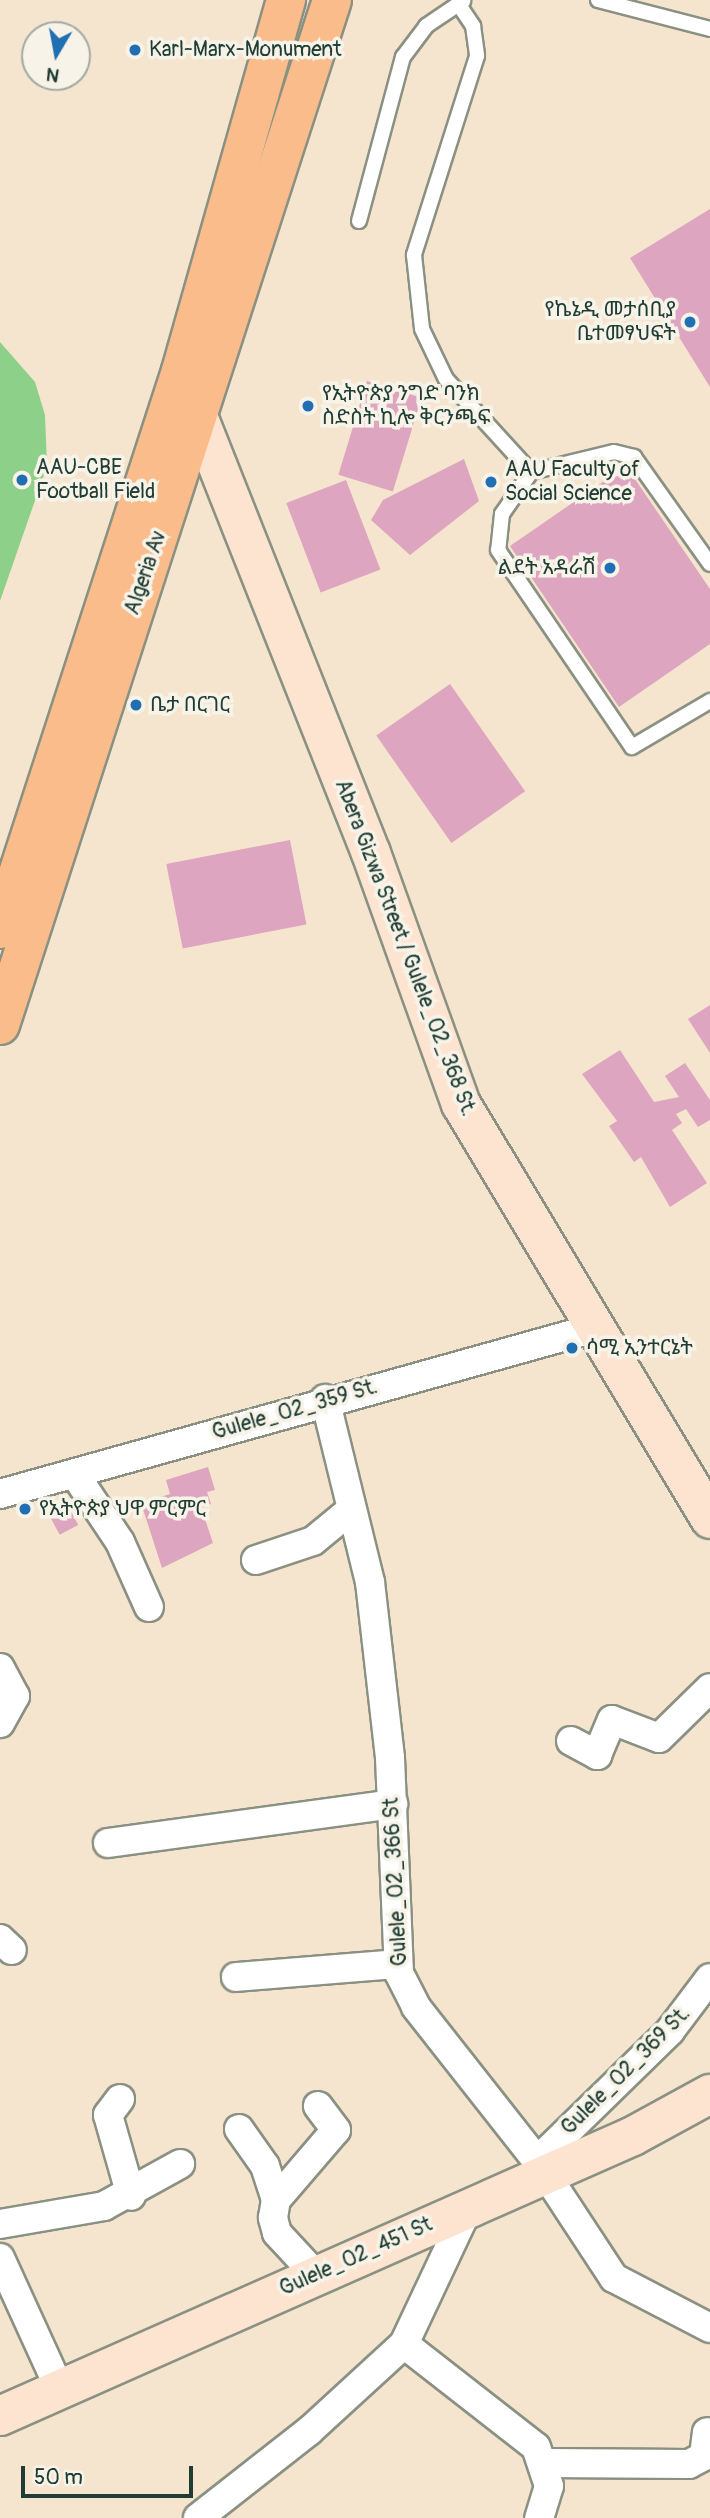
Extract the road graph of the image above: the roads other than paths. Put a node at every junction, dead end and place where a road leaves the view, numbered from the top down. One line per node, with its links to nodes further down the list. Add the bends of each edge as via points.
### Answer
1 (286, 0): 7 (main road, Algeria Av)
2 (332, 0): 8 (main road, Algeria Av)
3 (598, 0): 5 (lane)
4 (462, 4): 6 (lane, via 426,26 403,57); 9 (lane, via 473,26 477,56 414,255 412,282 422,329 446,379)
5 (710, 29)
6 (359, 220)
7 (181, 371): 8 (main road, Abera Gizwa Street / Gulele_02_368 St.); 12 (main road, Algeria Av)
8 (200, 420): 12 (main road, Algeria Av); 15 (main road, Abera Gizwa Street / Gulele_02_368 St., via 371,853 461,1104)
9 (531, 472): 10 (lane, via 614,452 634,457); 11 (lane, via 502,514 498,550 632,747)
10 (710, 564)
11 (710, 701)
12 (23, 864): 13 (main road, Algeria Av); 14 (main road, Algeria Av)
13 (0, 929)
14 (0, 1026)
15 (591, 1329): 16 (street, Gulele_02_359 St.); 20 (main road, Abera Gizwa Street / Gulele_02_368 St.)
16 (325, 1399): 17 (street, Gulele_02_359 St.); 19 (street, Gulele_02_366 St)
17 (76, 1476): 18 (street, Gulele_02_359 St.); 22 (street, via 120,1542)
18 (0, 1494)
19 (352, 1509): 21 (street, via 313,1541); 27 (street, Gulele_02_366 St, via 370,1582)
20 (710, 1519)
21 (256, 1560)
22 (149, 1607)
23 (0, 1668): 25 (street, via 15,1696)
24 (710, 1688): 26 (street, via 659,1738 612,1720 597,1755)
25 (0, 1723)
26 (571, 1741)
27 (393, 1804): 28 (street); 29 (street, Gulele_02_366 St)
28 (108, 1843)
29 (397, 1964): 30 (street); 37 (street, Gulele_02_366 St, via 416,2007)
30 (236, 1978)
31 (710, 1978): 37 (street, Gulele_02_369 St., via 670,2031)
32 (710, 2094): 37 (main road, Gulele_02_451 St, via 633,2136)
33 (120, 2099): 38 (street, via 110,2124)
34 (318, 2106): 39 (street, via 336,2130)
35 (239, 2129): 39 (street, via 265,2166)
36 (180, 2164): 38 (street)
37 (540, 2166): 40 (main road, Gulele_02_451 St); 44 (street, Gulele_02_366 St, via 614,2278)
38 (131, 2196): 41 (street)
39 (276, 2200): 43 (street, via 277,2233)
40 (469, 2206): 43 (main road, Gulele_02_451 St); 45 (street)
41 (0, 2224)
42 (0, 2258): 46 (street)
43 (315, 2274): 46 (main road, Gulele_02_451 St)
44 (710, 2328)
45 (404, 2344): 49 (street, via 526,2439); 51 (street, via 309,2431)
46 (61, 2392): 47 (main road, Gulele_02_451 St)
47 (0, 2416)
48 (707, 2432): 49 (street, via 704,2456 689,2464)
49 (546, 2463): 50 (street)
50 (548, 2514)
51 (198, 2518)

